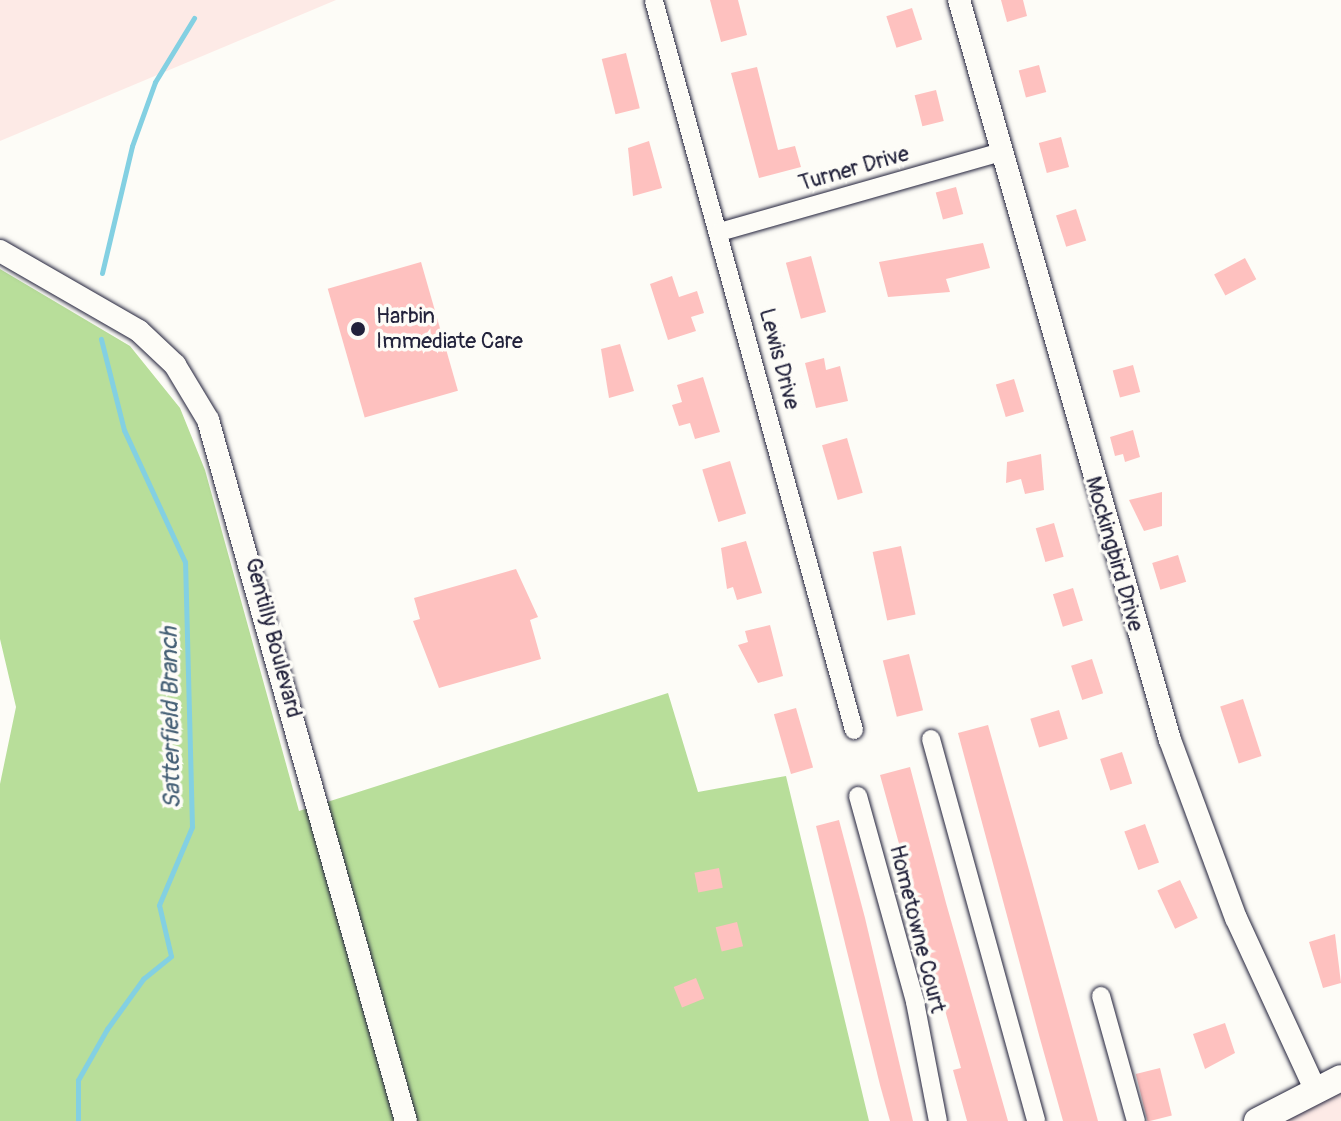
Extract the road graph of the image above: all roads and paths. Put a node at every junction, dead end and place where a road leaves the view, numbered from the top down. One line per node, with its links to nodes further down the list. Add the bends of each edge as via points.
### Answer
1 (959, 0): 3 (street, Mockingbird Drive)
2 (654, 1): 4 (street, Lewis Drive)
3 (1001, 152): 4 (street, Turner Drive); 11 (street, Mockingbird Drive, via 1170,740 1236,918)
4 (720, 232): 6 (street, Lewis Drive)
5 (0, 251): 12 (street, Gentilly Boulevard, via 139,331 175,365 208,420)
6 (854, 730)
7 (931, 739): 14 (street)
8 (858, 796): 13 (street, Hometowne Court, via 915,1002)
9 (1101, 996): 15 (street)
10 (1341, 1078): 11 (main road)
11 (1316, 1091): 16 (main road)
12 (406, 1121)
13 (938, 1121)
14 (1036, 1121)
15 (1136, 1121)
16 (1257, 1121)

